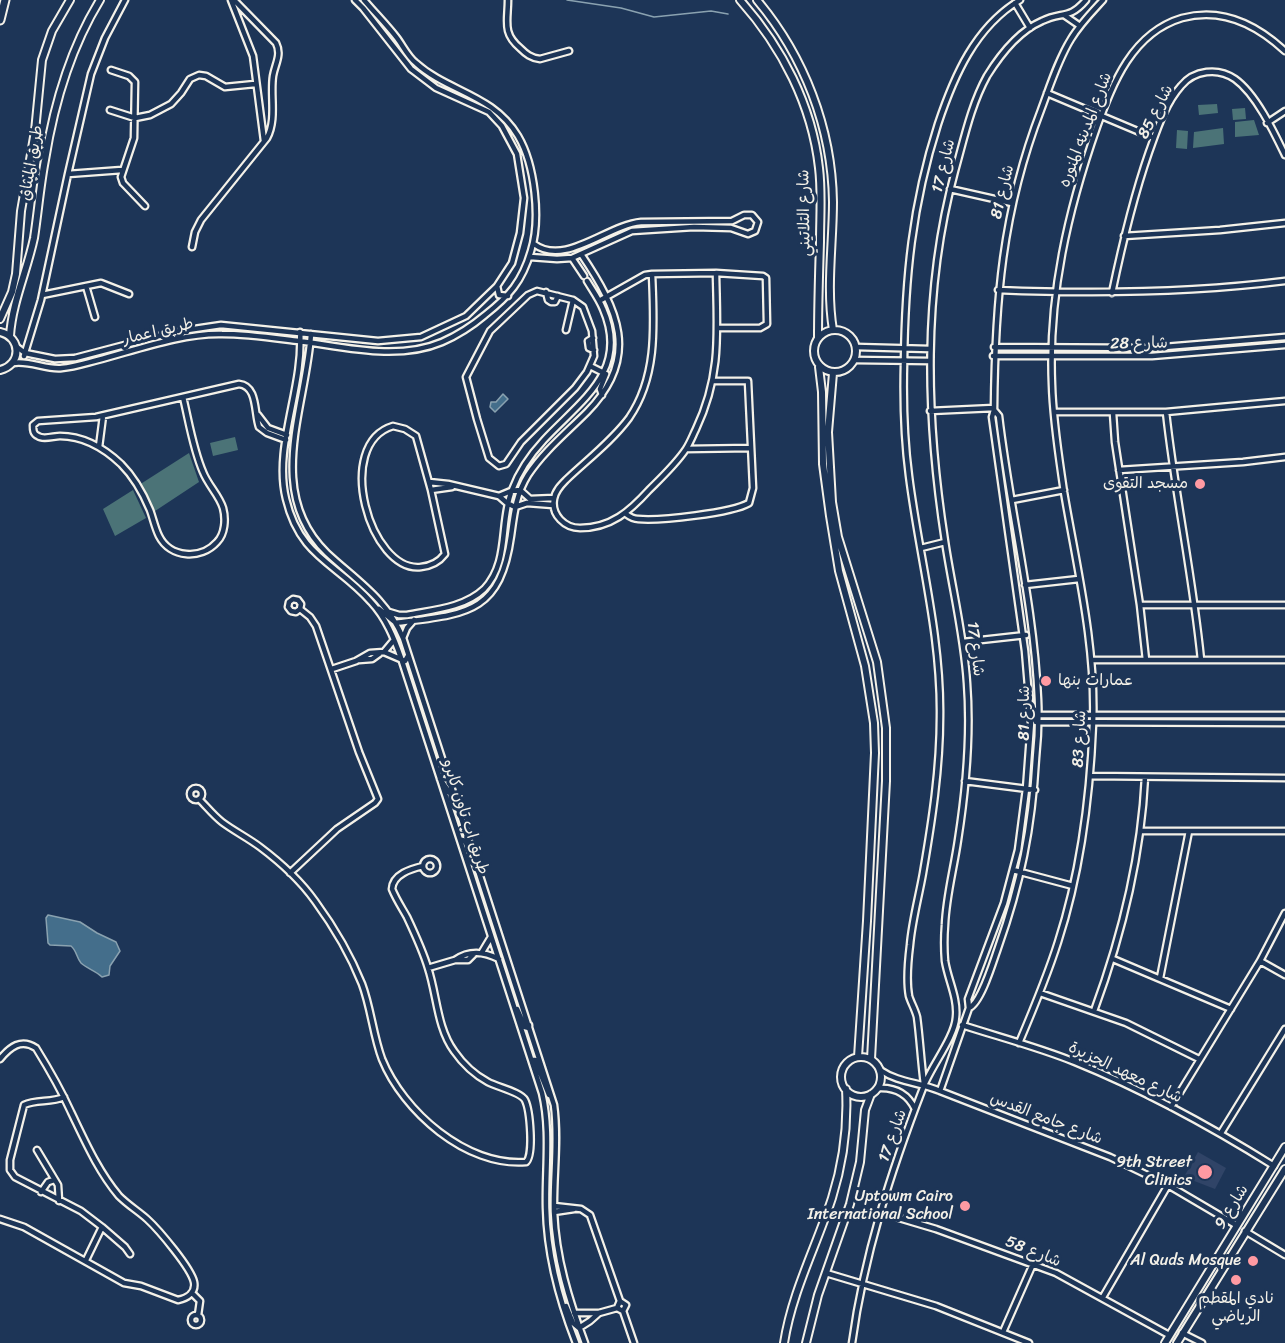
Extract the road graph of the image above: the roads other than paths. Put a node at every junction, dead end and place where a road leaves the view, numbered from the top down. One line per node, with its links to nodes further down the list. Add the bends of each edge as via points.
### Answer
1 (5, 0): 15 (highway)
2 (70, 0): 64 (main road, طريق الميثاق, via 51,31 42,60 16,274)
3 (100, 0): 71 (main road, طريق الميثاق, via 76,46 61,88 32,246)
4 (125, 0): 32 (street, via 95,61)
5 (232, 0): 21 (street, via 252,51); 29 (street, via 279,49 273,76 272,124)
6 (355, 0): 34 (street, طريق اعمار, via 411,69 436,88 489,112 502,126 517,154)
7 (364, 0): 33 (street, طريق اعمار, via 415,63 499,112 518,136)
8 (508, 0): 18 (street, via 508,34 525,53 540,59)
9 (740, 0): 73 (main road, شارع التلاتيني, via 788,67 814,140 821,200)
10 (757, 0): 67 (main road, شارع التلاتيني, via 798,62 825,138 833,200)
11 (1086, 0): 14 (street, شارع 17, via 1073,13)
12 (1103, 0): 16 (street, شارع 81)
13 (1017, 1): 17 (street); 82 (street, via 993,18 970,49 933,142 911,239)
14 (1064, 15): 16 (street); 17 (street, شارع 17)
15 (0, 20)
16 (1080, 26): 22 (street, شارع 81, via 1065,49)
17 (1030, 28): 35 (street, شارع 17, via 1006,50 980,91)
18 (569, 51)
19 (1285, 51): 25 (street, شارع المدينه المنوره, via 1258,28 1225,16 1198,15 1172,21 1151,33 1134,50)
20 (111, 70): 26 (street, via 134,80)
21 (255, 84): 26 (street, via 225,87 196,75 177,99 150,115); 29 (street)
22 (1047, 93): 25 (street); 36 (street, شارع 81)
23 (110, 110): 26 (street)
24 (1285, 111): 27 (street)
25 (1101, 116): 28 (street); 55 (street, شارع المدينه المنوره, via 1072,203)
26 (135, 118): 31 (street, via 135,138)
27 (1267, 123): 28 (street, شارع 85, via 1235,79 1211,72 1194,76 1180,86); 30 (street, شارع 85)
28 (1154, 138): 39 (street, شارع 85)
29 (264, 141): 41 (street, via 201,220)
30 (1285, 155)
31 (122, 170): 32 (street); 37 (street, via 123,183)
32 (68, 174): 58 (street)
33 (532, 183): 34 (street); 40 (street, طريق اعمار, via 537,210)
34 (522, 184): 53 (street, طريق اعمار, via 524,198 516,254)
35 (950, 189): 36 (street); 83 (street, شارع 17, via 938,253)
36 (1012, 203): 54 (street, شارع 81)
37 (146, 206)
38 (1285, 224): 39 (street)
39 (1124, 236): 56 (street, شارع 85)
40 (534, 244): 42 (street); 44 (street, طريق اعمار)
41 (192, 247)
42 (557, 252): 43 (street, via 570,250 629,223 732,220 747,214 758,222 755,231 748,234 731,228 632,231); 46 (street)
43 (581, 254): 45 (street); 60 (street)
44 (530, 257): 46 (street); 59 (street, طريق اعمار)
45 (572, 258): 46 (street); 49 (street)
46 (557, 260)
47 (716, 273): 48 (street); 65 (street); 65 (street, via 766,278 767,324 760,328)
48 (652, 274): 60 (street); 129 (street, via 653,340 645,388 628,419 559,487)
49 (584, 276)
50 (587, 281): 62 (street)
51 (1285, 282): 56 (street)
52 (86, 286): 57 (street, via 104,283); 58 (street); 63 (street)
53 (497, 286): 59 (street, via 499,295); 70 (street, طريق اعمار, via 466,316 421,338 378,341)
54 (998, 290): 55 (street); 79 (street, شارع 81)
55 (1056, 292): 56 (street); 80 (street, شارع المدينه المنوره)
56 (1112, 293)
57 (129, 294)
58 (42, 295): 84 (street)
59 (508, 296): 75 (street, طريق اعمار, via 467,328 427,347 374,351)
60 (607, 298): 62 (street); 102 (street, via 617,321 619,347 612,376)
61 (573, 300): 66 (street); 94 (street, via 583,307 593,338); 94 (street, via 546,292 528,295 490,331 466,377 491,461 499,466 506,464 521,442)
62 (600, 301): 97 (street, via 609,332 608,362)
63 (95, 317)
64 (0, 319)
65 (717, 328): 98 (street)
66 (566, 330)
67 (833, 330): 73 (main road); 78 (main road, via 848,334)
68 (0, 332): 71 (main road)
69 (300, 332): 70 (street, طريق اعمار); 74 (street, طريق اب تاون كايرو); 84 (street, طريق اعمار, via 221,325 174,332 75,357 55,359)
70 (311, 334): 75 (street, طريق اب تاون كايرو)
71 (10, 336): 77 (main road, طريق اعمار)
72 (1285, 337): 81 (street, شارع 28)
73 (818, 338): 93 (main road, via 813,353)
74 (300, 341): 75 (street, طريق اعمار); 89 (street, طريق اعمار, via 221,333 175,340 62,369); 100 (street, طريق اب تاون كايرو)
75 (310, 343): 101 (street, طريق اب تاون كايرو)
76 (1285, 345): 86 (street, شارع 28)
77 (17, 347): 84 (street, طريق اعمار); 92 (main road)
78 (856, 347): 82 (street); 88 (main road)
79 (994, 347): 80 (street, شارع 28); 85 (street, شارع 81)
80 (1052, 348): 81 (street, شارع 28); 87 (street, شارع المدينه المنوره)
81 (1152, 348): 86 (street)
82 (903, 349): 83 (street); 90 (street)
83 (930, 349): 91 (street, شارع 17)
84 (25, 353): 89 (street)
85 (993, 356): 87 (street, شارع 28); 105 (street, شارع 81)
86 (1152, 356): 87 (street, شارع 28)
87 (1052, 357): 108 (street, شارع 83)
88 (854, 360): 90 (street); 96 (main road, via 846,370)
89 (22, 361): 92 (street, طريق اعمار)
90 (904, 362): 91 (street); 138 (street, via 906,448)
91 (930, 362): 106 (street, شارع 17)
92 (13, 363): 95 (main road, طريق اعمار)
93 (819, 366): 96 (main road); 210 (main road, via 823,464 830,516 839,571 865,666 874,723)
94 (589, 369): 97 (street); 99 (street)
95 (0, 370)
96 (833, 373): 212 (main road, via 828,432 832,502 838,537 877,662 886,728)
97 (603, 374): 99 (street); 102 (street, via 607,375 600,389)
98 (714, 381): 116 (street, via 748,381); 117 (street)
99 (598, 382): 125 (street, via 536,450)
100 (294, 394): 101 (street); 111 (street, طريق اب تاون كايرو)
101 (303, 394): 112 (street, طريق اب تاون كايرو)
102 (602, 395): 126 (street, via 544,453)
103 (183, 398): 110 (street); 113 (street, via 244,384 252,392 256,413 268,428); 114 (street, via 198,460 224,514 222,535 210,548 183,554 165,544 135,481)
104 (1285, 401): 107 (street)
105 (994, 409): 106 (street); 130 (street, شارع 81, via 999,416); 136 (street, شارع 81)
106 (930, 411): 137 (street, شارع 17)
107 (1166, 411): 109 (street); 120 (street)
108 (1054, 412): 109 (street); 127 (street, شارع 83)
109 (1113, 413): 121 (street)
110 (103, 416): 114 (street); 114 (street, via 46,419 33,425 36,436 41,438 76,438)
111 (289, 427): 112 (street); 113 (street, طريق اب تاون كايرو)
112 (297, 429): 118 (street, طريق اب تاون كايرو)
113 (286, 437): 115 (street, طريق اب تاون كايرو)
114 (99, 447)
115 (284, 448): 118 (street); 141 (street, طريق اب تاون كايرو, via 285,497 295,526 317,556)
116 (751, 448): 117 (street); 134 (street, via 750,503 734,510 660,519 637,519)
117 (686, 449): 134 (street)
118 (293, 450): 146 (street, طريق اب تاون كايرو, via 295,496 311,535)
119 (1285, 457): 120 (street)
120 (1172, 466): 121 (street); 143 (street)
121 (1119, 470): 142 (street)
122 (429, 482): 123 (street); 124 (street); 124 (street, via 419,444 411,432 399,426 387,428 366,449 362,475 369,517 394,557 410,567 433,564 445,554)
123 (460, 486): 124 (street); 128 (street)
124 (431, 490)
125 (511, 490): 126 (street); 128 (street); 131 (street)
126 (520, 490): 129 (street, via 530,499); 133 (street)
127 (1064, 490): 130 (street); 139 (street, شارع 83)
128 (499, 496): 131 (street)
129 (554, 498): 132 (street)
130 (1012, 500): 135 (street, شارع 81)
131 (507, 503): 133 (street); 146 (street, via 499,563 480,592 449,607 407,615)
132 (553, 505): 133 (street, via 527,503); 134 (street, via 562,522 571,528 599,526)
133 (515, 507): 147 (street, via 507,561 489,595 463,611)
134 (626, 514)
135 (1018, 537): 136 (street); 140 (street, شارع 81)
136 (1009, 539): 150 (street, شارع 81)
137 (945, 542): 138 (street); 153 (street, شارع 17)
138 (921, 549): 216 (street, via 936,641 940,715 937,789 909,952 909,995 916,1014)
139 (1079, 579): 140 (street); 157 (street, شارع 83)
140 (1025, 585): 149 (street, شارع 81)
141 (371, 602): 148 (street); 152 (street, طريق اب تاون كايرو)
142 (1140, 605): 143 (street); 158 (street)
143 (1196, 605): 144 (street); 159 (street)
144 (1285, 605)
145 (300, 609): 161 (street, via 316,626)
146 (389, 612): 148 (street, طريق اب تاون كايرو)
147 (414, 620): 148 (street); 151 (street)
148 (396, 623): 151 (street, طريق اب تاون كايرو)
149 (1031, 634): 150 (street); 163 (street, شارع 81)
150 (1023, 635): 153 (street); 162 (street, شارع 81)
151 (403, 638): 155 (street, طريق اب تاون كايرو)
152 (394, 640): 154 (street); 156 (street, طريق اب تاون كايرو)
153 (963, 642): 176 (street, شارع 17, via 968,702)
154 (381, 653): 156 (street); 161 (street)
155 (408, 656): 156 (street, via 405,661); 179 (street, طريق اب تاون كايرو)
156 (401, 658): 173 (street, طريق اب تاون كايرو)
157 (1092, 660): 158 (street); 164 (street, شارع 83)
158 (1146, 660): 159 (street)
159 (1201, 660): 160 (street)
160 (1285, 660)
161 (332, 669): 188 (street, via 378,799 327,837)
162 (1031, 715): 163 (street); 167 (street, شارع 81)
163 (1039, 715): 164 (street); 168 (street, شارع 81)
164 (1093, 715): 165 (street); 169 (street, شارع 83)
165 (1179, 715): 166 (street); 170 (street)
166 (1283, 715): 171 (street)
167 (1031, 722): 168 (street); 177 (street, شارع 81)
168 (1038, 722): 169 (street); 178 (street, شارع 81)
169 (1093, 723): 170 (street); 172 (street, شارع 83)
170 (1179, 723): 171 (street)
171 (1283, 723)
172 (1090, 776): 174 (street); 190 (street, شارع 83)
173 (439, 777): 179 (street); 184 (street, طريق اب تاون كايرو)
174 (1145, 777): 175 (street); 181 (street)
175 (1285, 778)
176 (965, 782): 177 (street); 205 (street, شارع 17, via 945,922 945,962 956,1004)
177 (1026, 789): 178 (street); 187 (street, شارع 81)
178 (1035, 790): 189 (street, شارع 81)
179 (455, 798): 186 (street, طريق اب تاون كايرو)
180 (200, 799): 188 (street, via 220,821 261,847)
181 (1142, 831): 182 (street); 195 (street)
182 (1189, 831): 183 (street); 199 (street)
183 (1285, 831)
184 (461, 843): 186 (street, via 465,841); 192 (street, طريق اب تاون كايرو)
185 (423, 866): 197 (street, via 397,877 392,889)
186 (478, 867): 206 (street, طريق اب تاون كايرو)
187 (1013, 870): 189 (street); 202 (street, شارع 81, via 968,999)
188 (290, 873): 197 (street, via 330,921 353,963 379,1052 402,1095 450,1140 490,1157 526,1162 530,1131 525,1101 519,1094 480,1077 454,1052 443,1029)
189 (1022, 873): 190 (street); 202 (street, شارع 81, via 989,971 976,1003)
190 (1073, 886): 200 (street, شارع 83)
191 (1285, 913): 196 (street)
192 (491, 937): 193 (street); 194 (street, طريق اب تاون كايرو)
193 (482, 952): 194 (street); 197 (street, via 465,953)
194 (499, 959): 201 (street, طريق اب تاون كايرو)
195 (1113, 959): 199 (street); 204 (street)
196 (1260, 961): 198 (street); 203 (street)
197 (428, 968)
198 (1285, 975)
199 (1160, 978): 203 (street)
200 (1040, 993): 204 (street); 209 (street, شارع 83)
201 (514, 1004): 206 (street, via 525,1027); 214 (street, طريق اب تاون كايرو)
202 (969, 1008): 207 (street, شارع 81)
203 (1231, 1010): 213 (street)
204 (1094, 1011): 213 (street)
205 (956, 1023): 207 (street, شارع معهد الجزيرة); 216 (street, شارع 17)
206 (529, 1025): 222 (street, طريق اب تاون كايرو)
207 (964, 1026): 209 (street, شارع معهد الجزيرة); 219 (street, شارع 81)
208 (1285, 1029): 225 (street)
209 (1019, 1043): 223 (street, شارع معهد الجزيرة, via 1075,1062)
210 (858, 1057): 212 (main road); 218 (main road, via 842,1071)
211 (0, 1059): 221 (street, via 14,1045 31,1045)
212 (871, 1059): 215 (main road)
213 (1199, 1059): 223 (street)
214 (531, 1060): 222 (street, via 535,1060); 228 (street, طريق اب تاون كايرو, via 545,1108)
215 (880, 1070): 216 (street, via 904,1082); 217 (main road)
216 (924, 1084): 219 (street); 224 (street, شارع 17)
217 (878, 1088): 220 (main road); 224 (street, via 901,1092)
218 (846, 1089): 220 (main road, via 857,1096); 265 (main road, via 846,1128 839,1170 794,1297)
219 (940, 1091): 233 (street, شارع جامع القدس, via 1110,1157)
220 (871, 1094): 246 (main road, via 865,1110 854,1190)
221 (64, 1096): 234 (street, via 22,1108 10,1170 15,1178); 248 (street, via 107,1179 166,1241 193,1278)
222 (554, 1105): 229 (street, طريق اب تاون كايرو)
223 (1171, 1107): 225 (street, شارع معهد الجزيرة)
224 (915, 1109): 237 (street, شارع 17)
225 (1221, 1133): 230 (street, شارع معهد الجزيرة)
226 (1285, 1147): 230 (main road, شارع 9)
227 (37, 1150): 232 (street)
228 (547, 1159): 229 (street); 249 (street, طريق اب تاون كايرو, via 547,1229)
229 (556, 1160): 236 (street, طريق اب تاون كايرو)
230 (1274, 1166): 239 (main road, شارع 9)
231 (1284, 1172): 241 (main road, شارع 9)
232 (54, 1180): 234 (street); 235 (street)
233 (1168, 1185): 239 (street, شارع جامع القدس); 250 (street)
234 (41, 1192): 235 (street)
235 (59, 1201): 240 (street)
236 (554, 1209): 251 (street, via 581,1209 590,1215); 254 (street, طريق اب تاون كايرو, via 560,1263)
237 (879, 1212): 245 (street, شارع 58, via 936,1228); 247 (street, شارع 17)
238 (0, 1219): 244 (street, via 24,1227)
239 (1236, 1225): 260 (main road, شارع 9)
240 (102, 1227): 242 (street); 244 (street)
241 (1245, 1231): 243 (street); 259 (main road, شارع 9)
242 (130, 1254)
243 (1285, 1255)
244 (86, 1260): 248 (street, via 124,1283 175,1299)
245 (1033, 1264): 250 (street, شارع 58); 258 (street)
246 (826, 1273): 247 (street); 266 (main road)
247 (861, 1283): 258 (street); 267 (street, شارع 17)
248 (192, 1293): 256 (street, via 200,1300)
249 (560, 1297): 257 (street); 262 (street, طريق اب تاون كايرو)
250 (1103, 1297): 260 (street, شارع 58)
251 (620, 1301): 252 (street); 253 (street, via 626,1305)
252 (617, 1308): 253 (street); 255 (street)
253 (623, 1311): 264 (street)
254 (574, 1313): 255 (street); 257 (street, طريق اب تاون كايرو)
255 (599, 1313): 257 (street)
256 (198, 1315)
257 (579, 1328): 263 (street, طريق اب تاون كايرو)
258 (1003, 1332): 268 (street)
259 (1182, 1333): 261 (main road, شارع 9); 270 (street)
260 (1169, 1335): 269 (main road, شارع 9)
261 (1179, 1342)
262 (576, 1343)
263 (585, 1343)
264 (634, 1343)
265 (784, 1343)
266 (806, 1343)
267 (852, 1343)
268 (1029, 1343)
269 (1165, 1343)
270 (1202, 1343)

